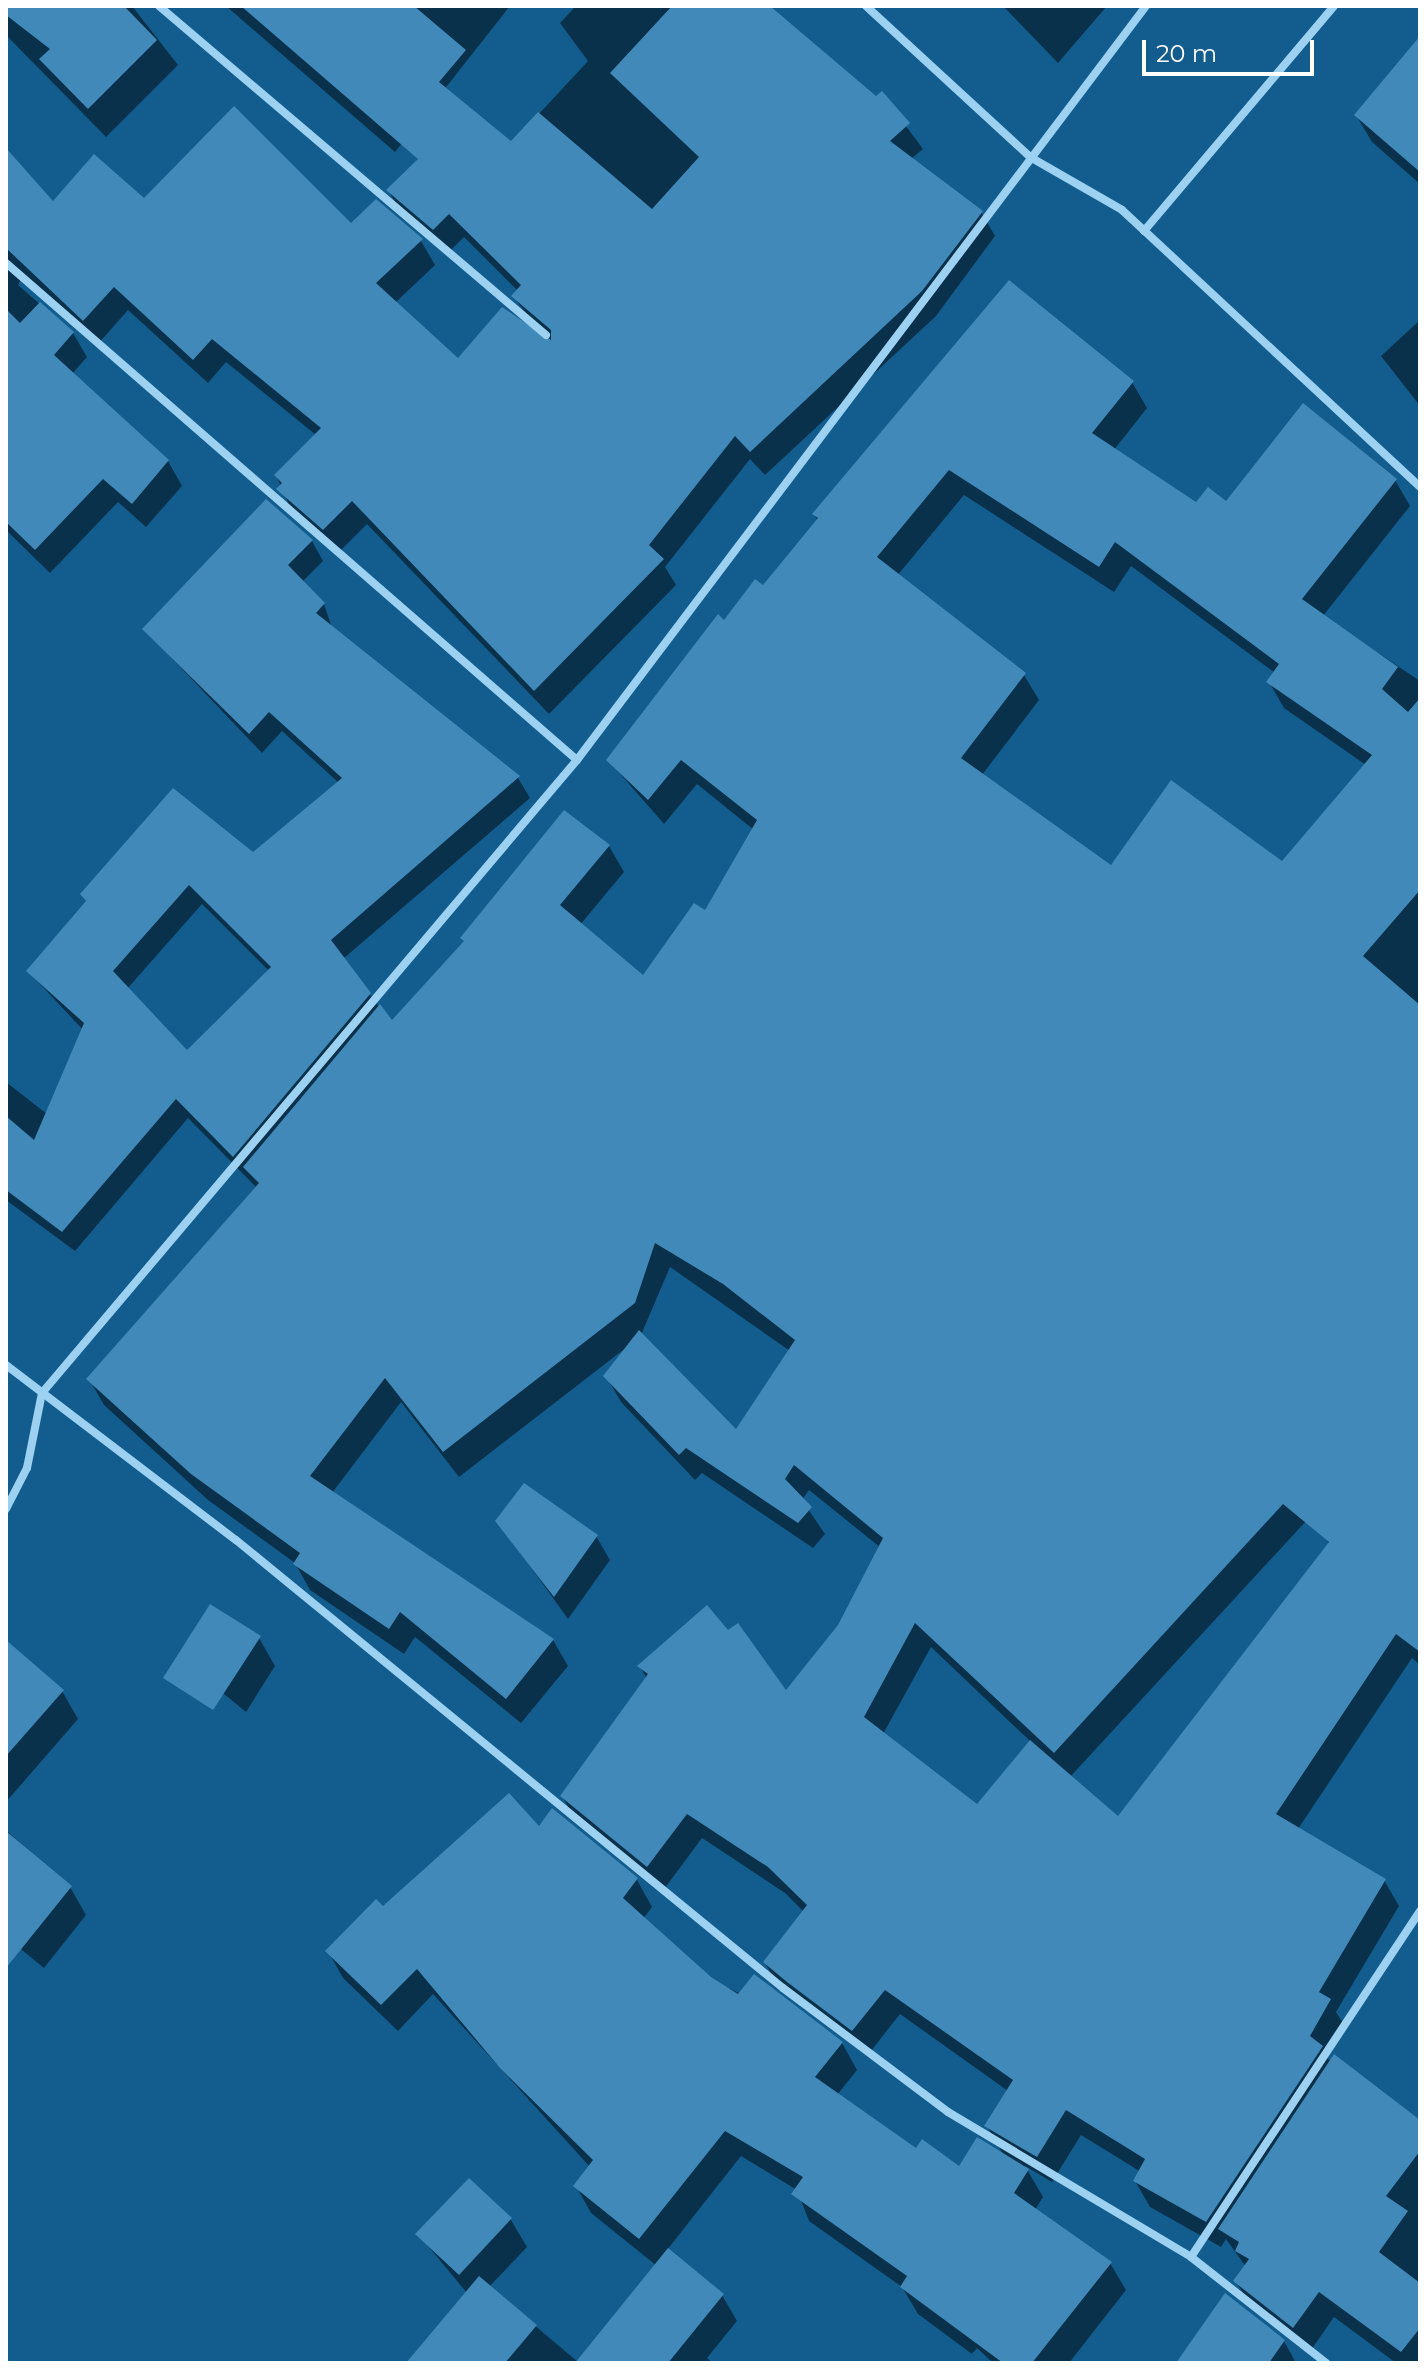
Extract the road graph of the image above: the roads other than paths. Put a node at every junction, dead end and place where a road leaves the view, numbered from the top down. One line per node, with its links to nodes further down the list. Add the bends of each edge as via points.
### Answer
1 (159, 6): 8 (street)
2 (866, 6): 5 (street)
3 (1146, 6): 5 (street)
4 (1334, 6): 6 (street)
5 (1030, 157): 6 (street); 10 (street)
6 (1144, 231): 9 (street)
7 (6, 263): 10 (street)
8 (546, 335)
9 (1420, 487)
10 (577, 760): 12 (street)
11 (6, 1365): 12 (street)
12 (42, 1393): 13 (street, via 27,1468); 15 (street, via 948,2112)
13 (6, 1509)
14 (1420, 1911): 15 (street)
15 (1191, 2257): 16 (street)
16 (1326, 2363)

